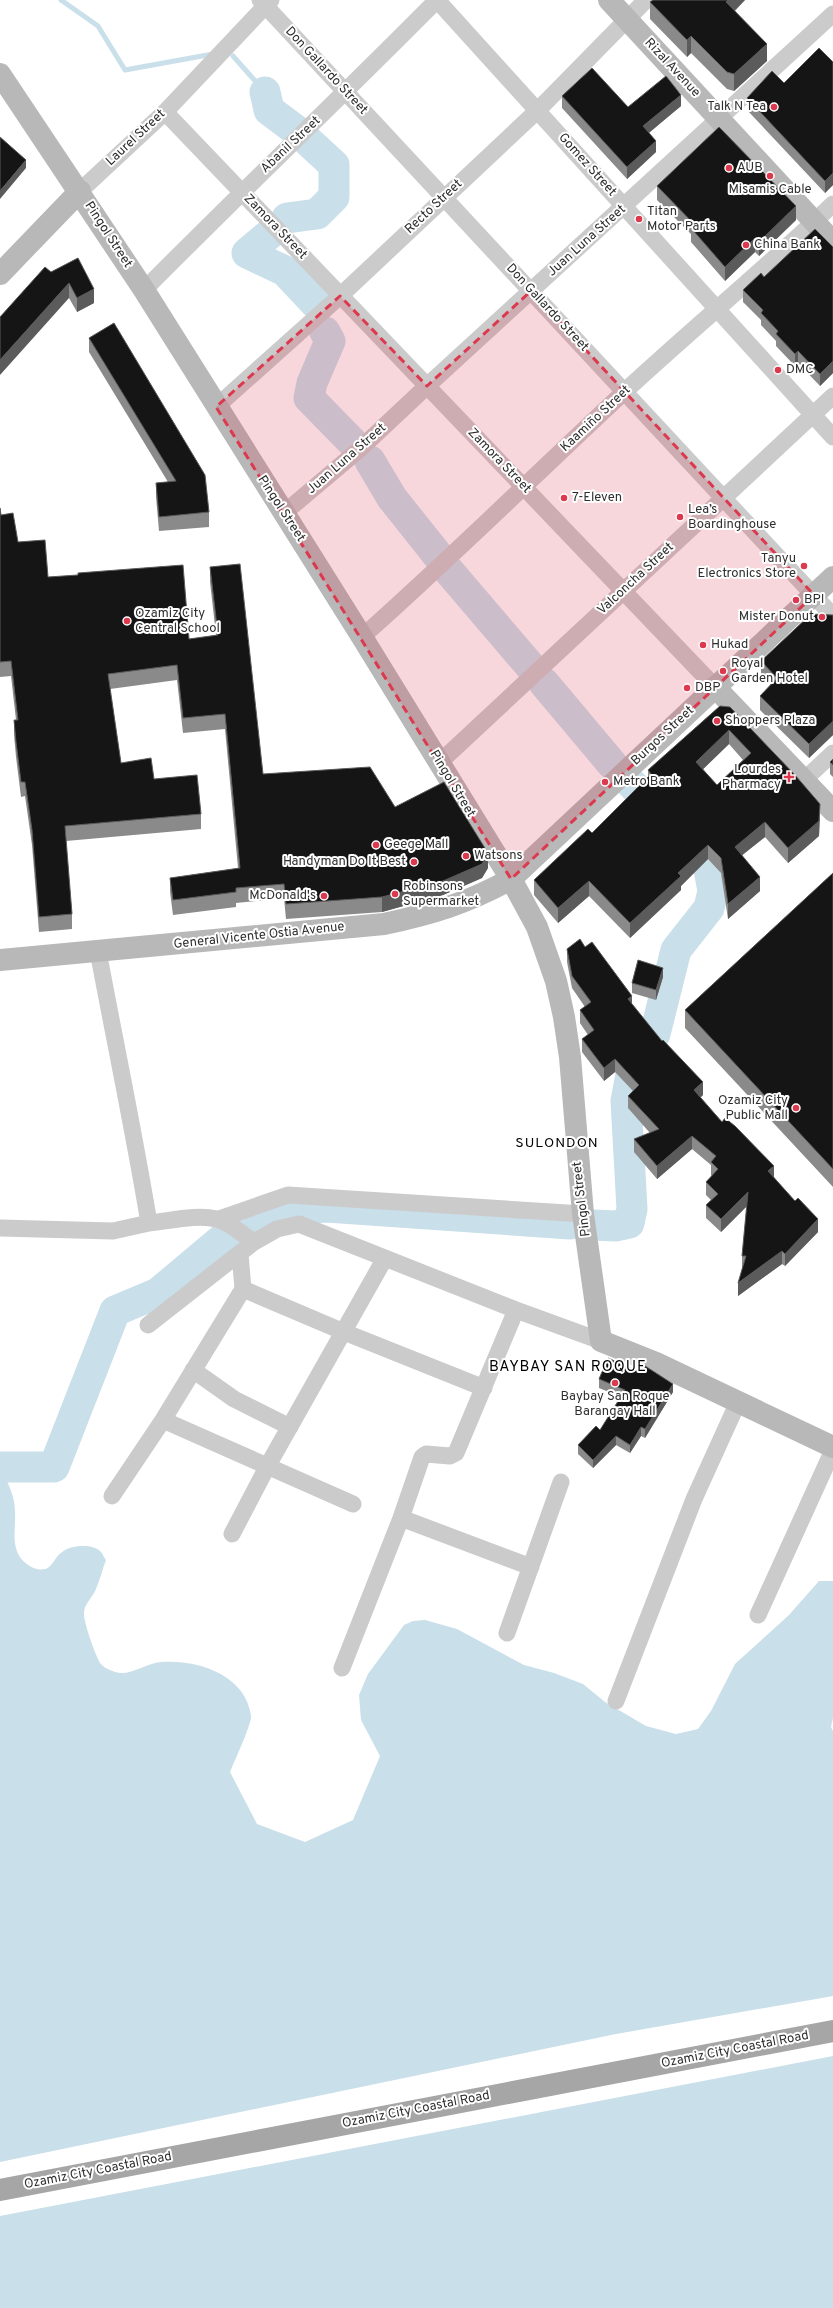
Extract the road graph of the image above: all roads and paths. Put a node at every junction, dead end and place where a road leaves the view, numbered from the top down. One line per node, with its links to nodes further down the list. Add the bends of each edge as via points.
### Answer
1 (437, 0): 8 (street, Abanil Street); 9 (street, Gomez Street)
2 (609, 0): 6 (street, Rizal Avenue)
3 (646, 0): 6 (street, Recto Street)
4 (266, 2): 8 (street, Don Gallardo Street); 10 (street, Laurel Street)
5 (833, 14): 11 (street, Juan Luna Street)
6 (626, 20): 9 (street, Recto Street); 11 (street, Rizal Avenue)
7 (0, 74): 12 (street, Pingol Street)
8 (346, 92): 13 (street, Abanil Street); 14 (street, Don Gallardo Street)
9 (538, 110): 14 (street, Recto Street); 16 (street, Gomez Street)
10 (165, 112): 12 (street, Laurel Street); 13 (street, Zamora Street)
11 (719, 120): 16 (street, Juan Luna Street); 17 (street, Rizal Avenue)
12 (80, 191): 19 (street, Laurel Street); 20 (street, Pingol Street)
13 (241, 192): 20 (street, Abanil Street); 22 (street, Zamora Street)
14 (444, 198): 21 (street, Don Gallardo Street); 22 (street, Recto Street)
15 (833, 204): 17 (street, Kaamiño Street)
16 (624, 207): 21 (street, Juan Luna Street); 23 (street, Gomez Street)
17 (814, 222): 18 (street, Rizal Avenue); 23 (street, Kaamiño Street)
18 (833, 242)
19 (0, 274)
20 (144, 290): 27 (street, Pingol Street)
21 (531, 291): 24 (street, Juan Luna Street); 25 (street, Don Gallardo Street)
22 (340, 296): 24 (street, Zamora Street); 27 (street, Recto Street)
23 (717, 309): 25 (street, Kaamiño Street); 28 (street, Gomez Street)
24 (427, 386): 30 (street, Zamora Street); 32 (street, Juan Luna Street, via 361,448)
25 (625, 392): 30 (street, Kaamiño Street); 31 (street, Don Gallardo Street)
26 (833, 396): 28 (street, Valconcha Street)
27 (216, 407): 32 (street, Pingol Street)
28 (813, 415): 29 (street, Gomez Street); 31 (street, Valconcha Street)
29 (833, 437)
30 (523, 486): 34 (street, Zamora Street); 37 (street, Kaamiño Street, via 437,571)
31 (724, 498): 34 (street, Valconcha Street); 35 (street, Don Gallardo Street)
32 (284, 513): 37 (street, Pingol Street)
33 (833, 577): 35 (street, Burgos Street)
34 (623, 592): 38 (street, Zamora Street); 40 (street, Valconcha Street)
35 (814, 595): 36 (street, Don Gallardo Street); 38 (street, Burgos Street)
36 (833, 616)
37 (362, 636): 40 (street, Pingol Street)
38 (715, 687): 41 (street, Zamora Street); 43 (street, Burgos Street)
39 (833, 753): 41 (street)
40 (440, 763): 43 (street, Pingol Street)
41 (804, 780): 42 (street, Zamora Street)
42 (833, 811)
43 (510, 879): 44 (street, General Vicente Ostia Avenue, via 460,905 384,924); 46 (street, Pingol Street, via 537,927 556,981 570,1058)
44 (98, 951): 45 (street, General Vicente Ostia Avenue); 48 (street, via 119,1066 131,1114)
45 (0, 960)
46 (583, 1214): 47 (street, via 288,1195); 57 (street, Pingol Street)
47 (218, 1220): 48 (street, via 206,1217); 50 (street)
48 (149, 1223): 49 (street, via 113,1231)
49 (0, 1228)
50 (254, 1242): 51 (street); 52 (street, via 278,1229 299,1224)
51 (240, 1254): 53 (street); 55 (street)
52 (385, 1258): 54 (street); 56 (street)
53 (243, 1289): 56 (street); 58 (street)
54 (516, 1310): 57 (street); 59 (street)
55 (148, 1325)
56 (344, 1332): 59 (street); 62 (street)
57 (602, 1341): 60 (street, via 656,1363)
58 (193, 1370): 61 (street); 62 (street, via 234,1399)
59 (484, 1388): 69 (street, via 456,1453 450,1456 426,1454 422,1457)
60 (738, 1402): 63 (street); 75 (street, via 694,1499)
61 (163, 1420): 65 (street); 67 (street)
62 (290, 1427): 65 (street)
63 (833, 1447)
64 (833, 1450): 72 (street)
65 (267, 1467): 68 (street); 70 (street)
66 (561, 1482): 71 (street)
67 (112, 1496)
68 (353, 1504)
69 (401, 1518): 71 (street); 74 (street)
70 (232, 1534)
71 (531, 1567): 73 (street)
72 (758, 1615)
73 (507, 1633)
74 (342, 1668)
75 (616, 1701)
76 (833, 2031): 77 (main road, Ozamiz City Coastal Road)
77 (0, 2190)

